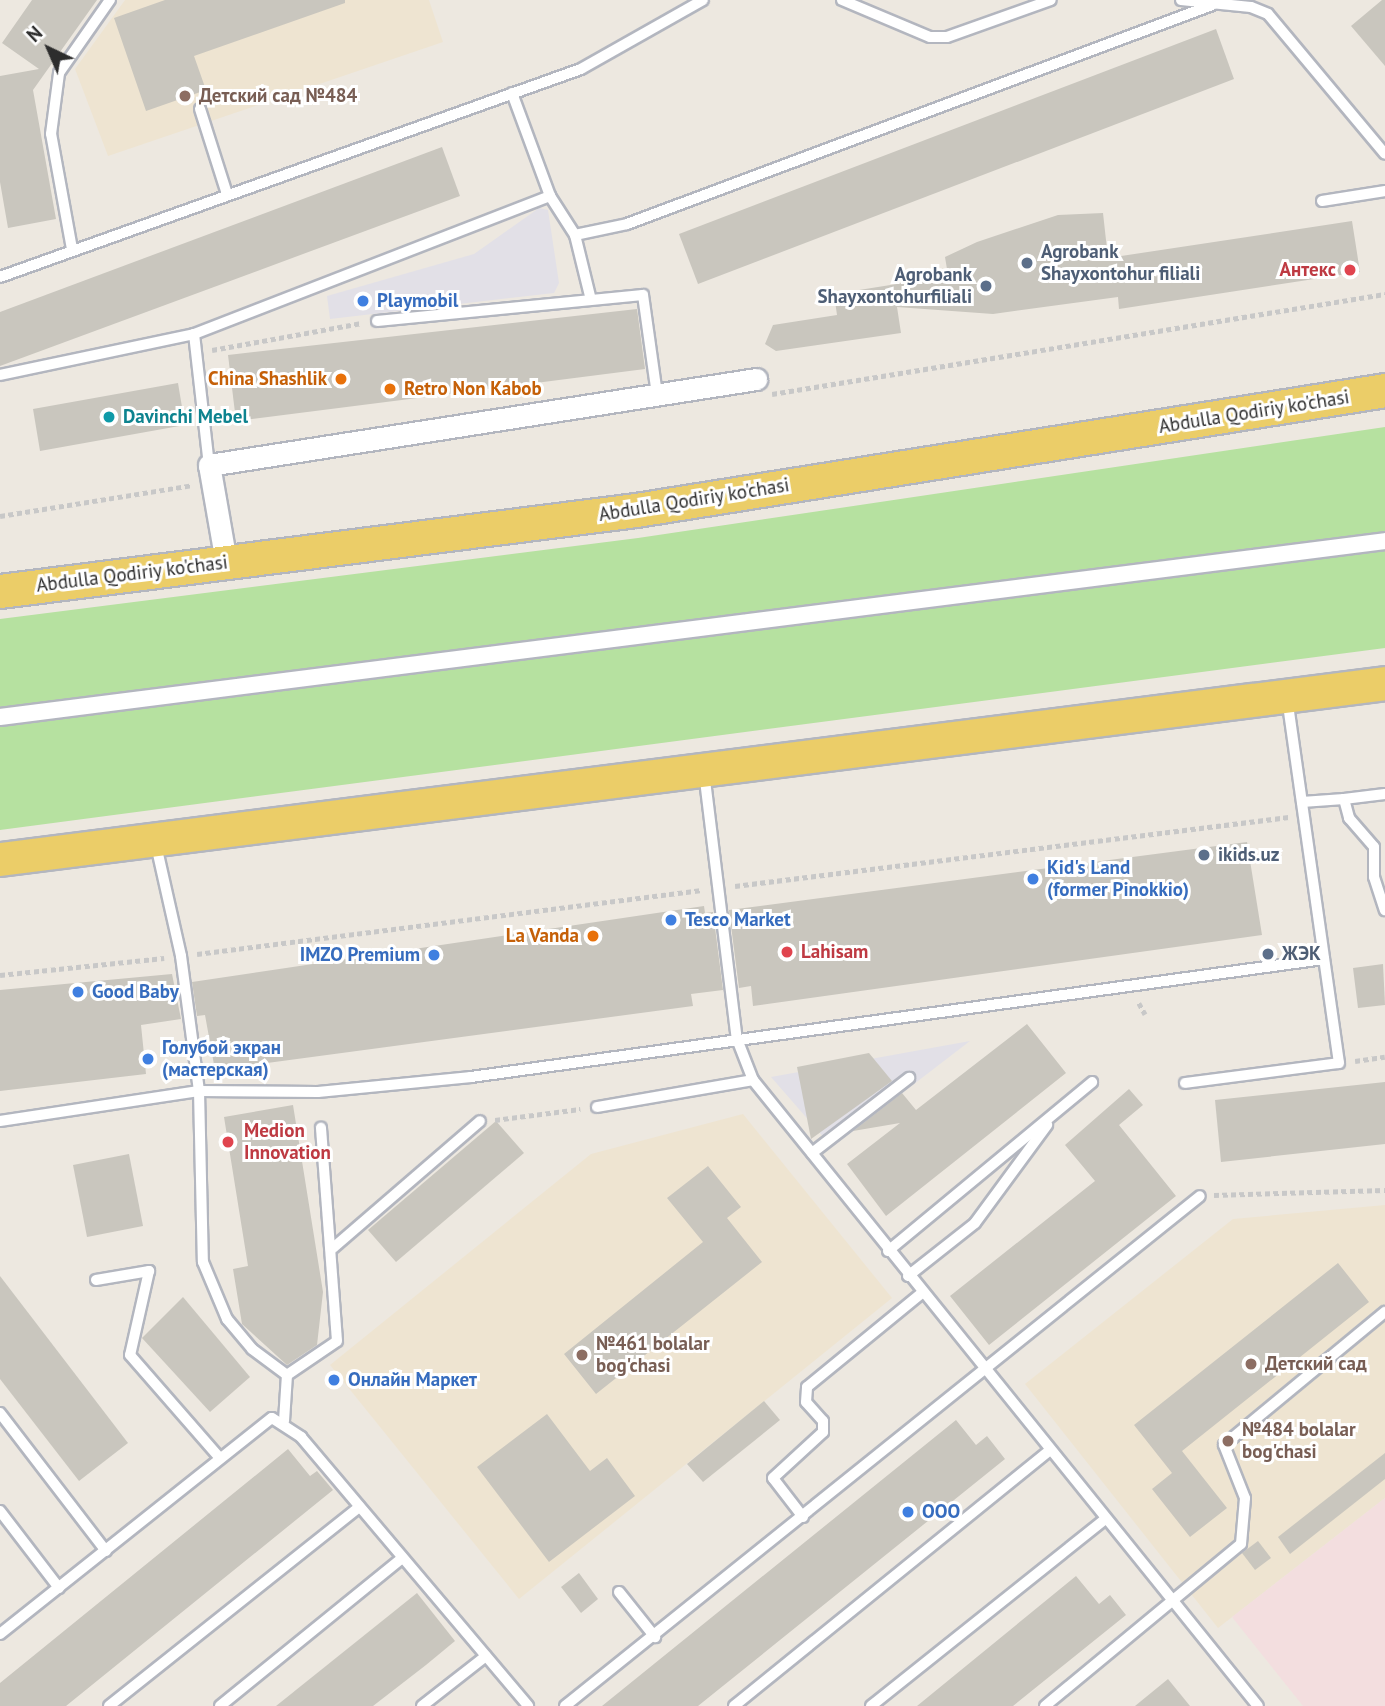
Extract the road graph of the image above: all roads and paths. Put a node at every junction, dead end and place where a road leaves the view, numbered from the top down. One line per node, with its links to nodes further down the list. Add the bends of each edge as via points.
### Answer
1 (110, 0): 15 (lane, via 59,73 51,134)
2 (703, 0): 7 (lane, via 580,69)
3 (842, 0): 4 (lane, via 930,37 947,37)
4 (1051, 0)
5 (1181, 0): 6 (lane)
6 (1212, 5): 9 (lane, via 1251,7 1268,14); 14 (lane, via 627,224)
7 (512, 93): 11 (lane); 12 (lane)
8 (200, 109): 11 (lane)
9 (1385, 153)
10 (1385, 191): 13 (lane)
11 (227, 194): 15 (lane)
12 (550, 196): 14 (lane); 19 (lane)
13 (1322, 201)
14 (575, 235): 17 (lane)
15 (72, 249): 16 (lane)
16 (0, 276)
17 (590, 296): 18 (lane); 24 (lane, via 643,295)
18 (377, 321): 20 (path)
19 (194, 334): 20 (lane); 21 (lane)
20 (197, 353): 25 (lane)
21 (0, 375)
22 (756, 379): 24 (street)
23 (1385, 390): 27 (main road, Abdulla Qodiriy ko'chasi, via 636,510)
24 (657, 395): 25 (street)
25 (209, 466): 27 (street)
26 (1385, 541): 31 (street)
27 (226, 562): 28 (main road, Abdulla Qodiriy ko'chasi)
28 (0, 591)
29 (1385, 683): 30 (main road)
30 (1286, 696): 32 (main road); 35 (lane)
31 (0, 717)
32 (704, 766): 37 (main road); 39 (lane)
33 (1385, 794): 34 (lane)
34 (1344, 799): 35 (lane); 40 (lane, via 1349,818 1374,847 1374,877)
35 (1303, 802): 36 (lane)
36 (1304, 815): 39 (path); 42 (lane)
37 (155, 838): 38 (main road); 41 (lane)
38 (0, 859)
39 (718, 888): 41 (path); 44 (lane)
40 (1385, 910)
41 (181, 956): 43 (path); 51 (lane)
42 (1324, 959): 44 (lane); 46 (lane)
43 (0, 975)
44 (737, 1038): 48 (lane); 51 (lane, via 471,1077 318,1092)
45 (1385, 1057): 46 (path)
46 (1339, 1063): 50 (lane)
47 (909, 1079): 57 (lane)
48 (753, 1080): 52 (lane); 57 (lane)
49 (1092, 1082): 53 (lane)
50 (1185, 1083)
51 (199, 1091): 54 (lane); 67 (lane, via 203,1262 227,1319 252,1349)
52 (597, 1107): 55 (path)
53 (1057, 1112): 61 (lane); 62 (lane, via 975,1223)
54 (0, 1121)
55 (480, 1121): 60 (lane)
56 (321, 1128): 60 (lane)
57 (812, 1153): 61 (lane)
58 (1385, 1190): 59 (path)
59 (1200, 1195): 66 (lane)
60 (333, 1248): 67 (lane, via 337,1341)
61 (888, 1251): 62 (lane)
62 (908, 1276): 64 (lane)
63 (96, 1280): 71 (lane, via 149,1271 130,1355)
64 (922, 1293): 66 (lane); 74 (lane, via 807,1387 806,1402 823,1421 823,1432 773,1478)
65 (1385, 1312): 80 (lane, via 1224,1445 1245,1498 1241,1544)
66 (985, 1370): 70 (lane); 74 (lane)
67 (287, 1375): 69 (lane)
68 (0, 1413): 76 (lane)
69 (284, 1422): 71 (lane, via 272,1418 256,1426); 72 (lane)
70 (1049, 1450): 75 (lane); 89 (lane)
71 (219, 1457): 76 (lane)
72 (359, 1507): 77 (lane); 84 (lane)
73 (0, 1511): 78 (lane)
74 (803, 1517): 82 (lane)
75 (1105, 1519): 80 (lane); 90 (lane)
76 (106, 1551): 78 (lane)
77 (402, 1558): 83 (lane); 85 (lane)
78 (59, 1588): 81 (lane)
79 (619, 1592): 82 (lane)
80 (1173, 1601): 91 (lane); 92 (lane)
81 (0, 1634)
82 (655, 1637): 88 (lane)
83 (486, 1656): 86 (lane); 87 (lane)
84 (109, 1706)
85 (220, 1706)
86 (422, 1706)
87 (528, 1706)
88 (565, 1706)
89 (733, 1706)
90 (871, 1706)
91 (1045, 1706)
92 (1258, 1706)

